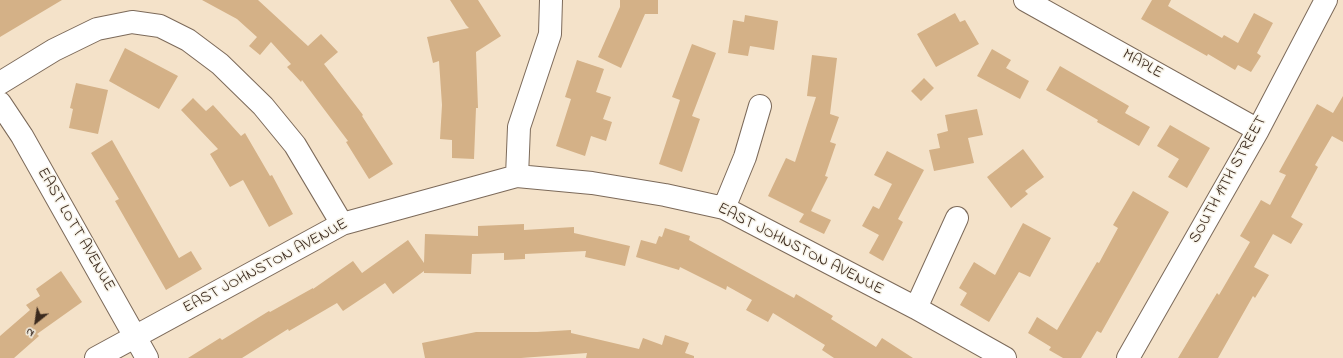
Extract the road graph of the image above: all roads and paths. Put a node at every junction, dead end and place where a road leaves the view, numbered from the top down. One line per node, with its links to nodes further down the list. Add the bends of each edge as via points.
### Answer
1 (551, 0): 8 (street, via 550,34 519,128)
2 (1025, 0): 7 (street, MAPLE)
3 (1326, 0): 7 (street, SOUTH 19TH STREET)
4 (0, 83): 11 (street, via 54,50 97,29 132,22 160,26 188,40 220,64 263,106 295,145)
5 (0, 103): 13 (street, EAST LOTT AVENUE, via 22,136)
6 (760, 106): 9 (street, via 745,157)
7 (1258, 130): 17 (street, SOUTH 19TH STREET)
8 (517, 176): 9 (street, EAST JOHNSTON AVENUE, via 599,184); 11 (street, EAST JOHNSTON AVENUE)
9 (724, 208): 12 (street, EAST JOHNSTON AVENUE)
10 (957, 218): 12 (street)
11 (342, 224): 13 (street, EAST JOHNSTON AVENUE)
12 (916, 308): 16 (street, EAST JOHNSTON AVENUE)
13 (136, 337): 14 (street, EAST JOHNSTON AVENUE); 15 (street, EAST LOTT AVENUE)
14 (96, 358)
15 (147, 358)
16 (1005, 358)
17 (1128, 358)

